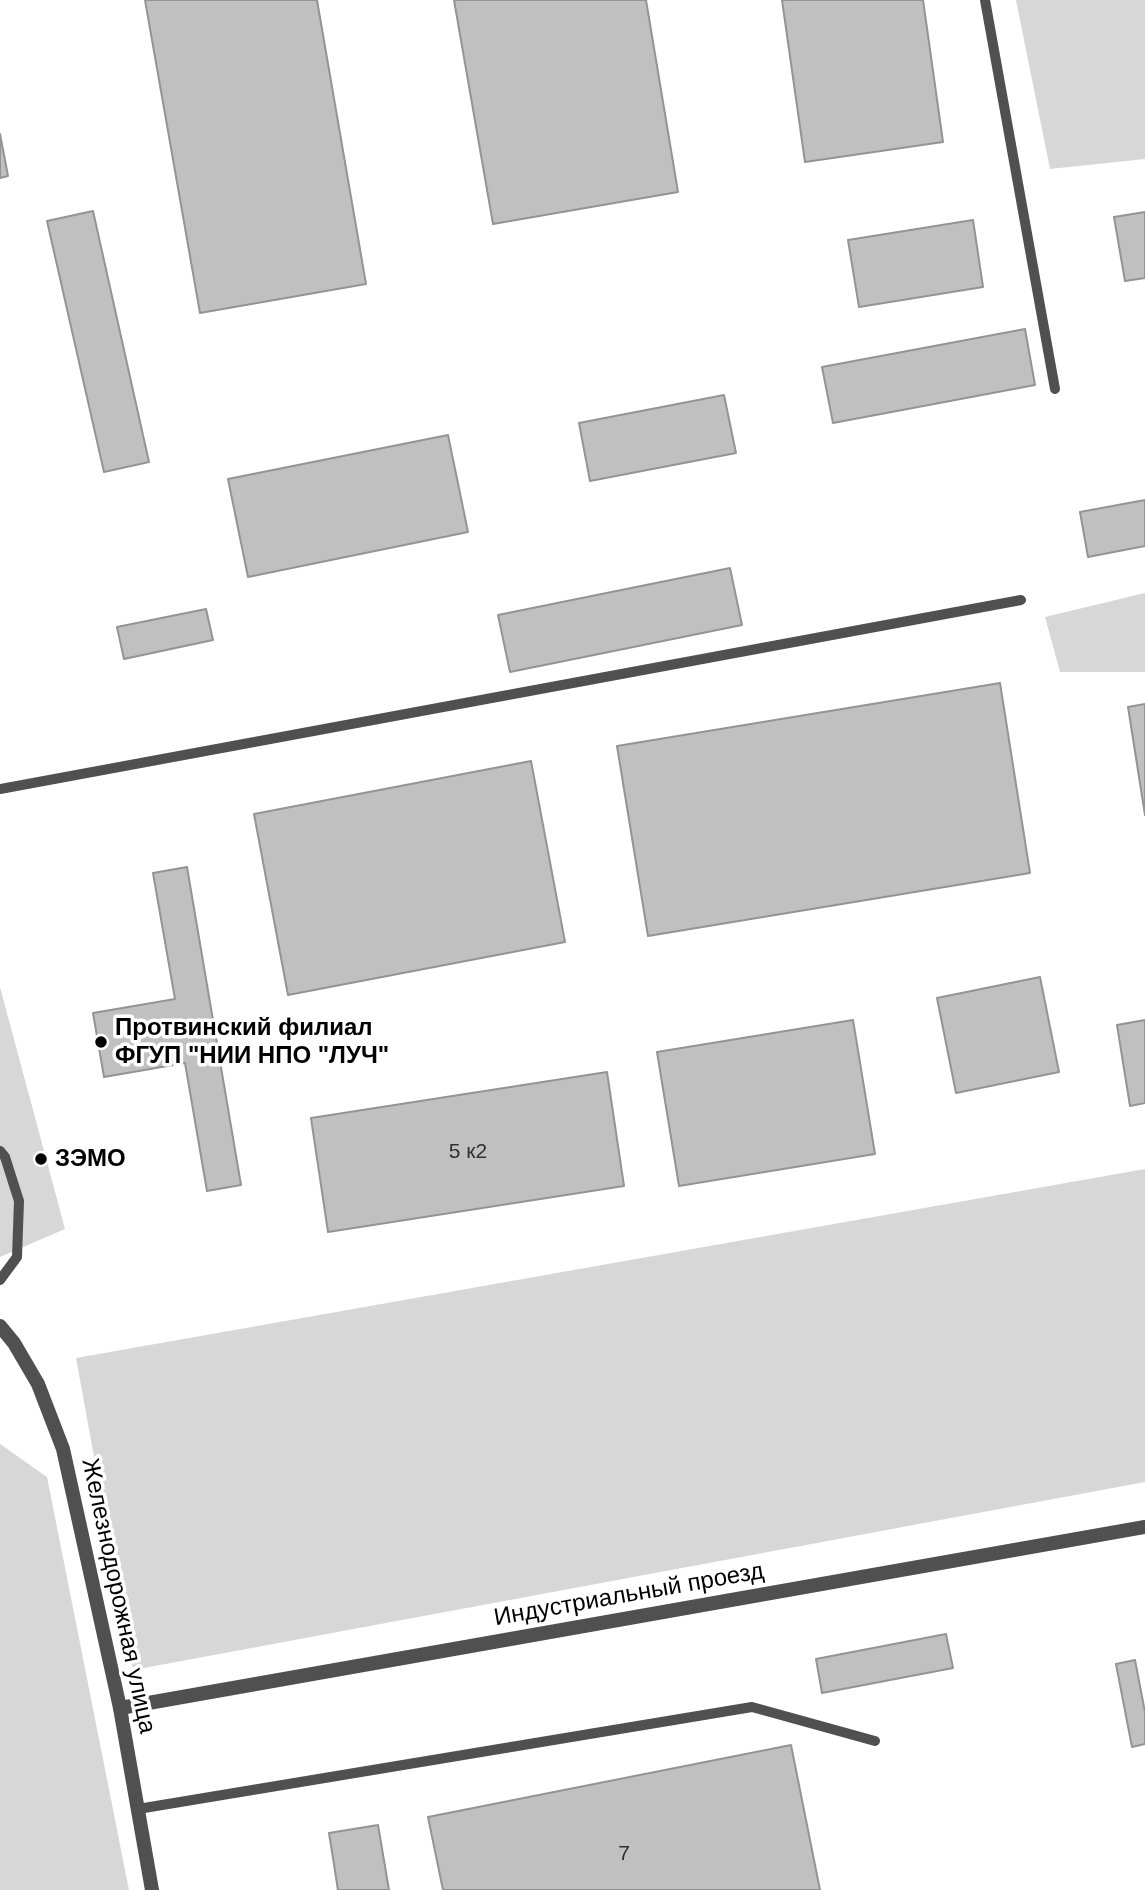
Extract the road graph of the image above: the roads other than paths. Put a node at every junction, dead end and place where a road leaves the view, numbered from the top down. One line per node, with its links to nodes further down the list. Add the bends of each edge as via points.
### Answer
1 (985, 0): 2 (lane)
2 (1055, 389)
3 (1021, 600): 4 (lane)
4 (0, 789)
5 (0, 1151): 6 (lane, via 19,1201 18,1257)
6 (0, 1280)
7 (0, 1326): 9 (street, Железнодорожная улица, via 38,1384 63,1449)
8 (1145, 1527): 9 (street, Индустриальный проезд)
9 (120, 1708): 11 (street, Железнодорожная улица)
10 (875, 1741): 11 (lane, via 752,1707)
11 (138, 1809): 12 (street, Железнодорожная улица)
12 (152, 1890)

